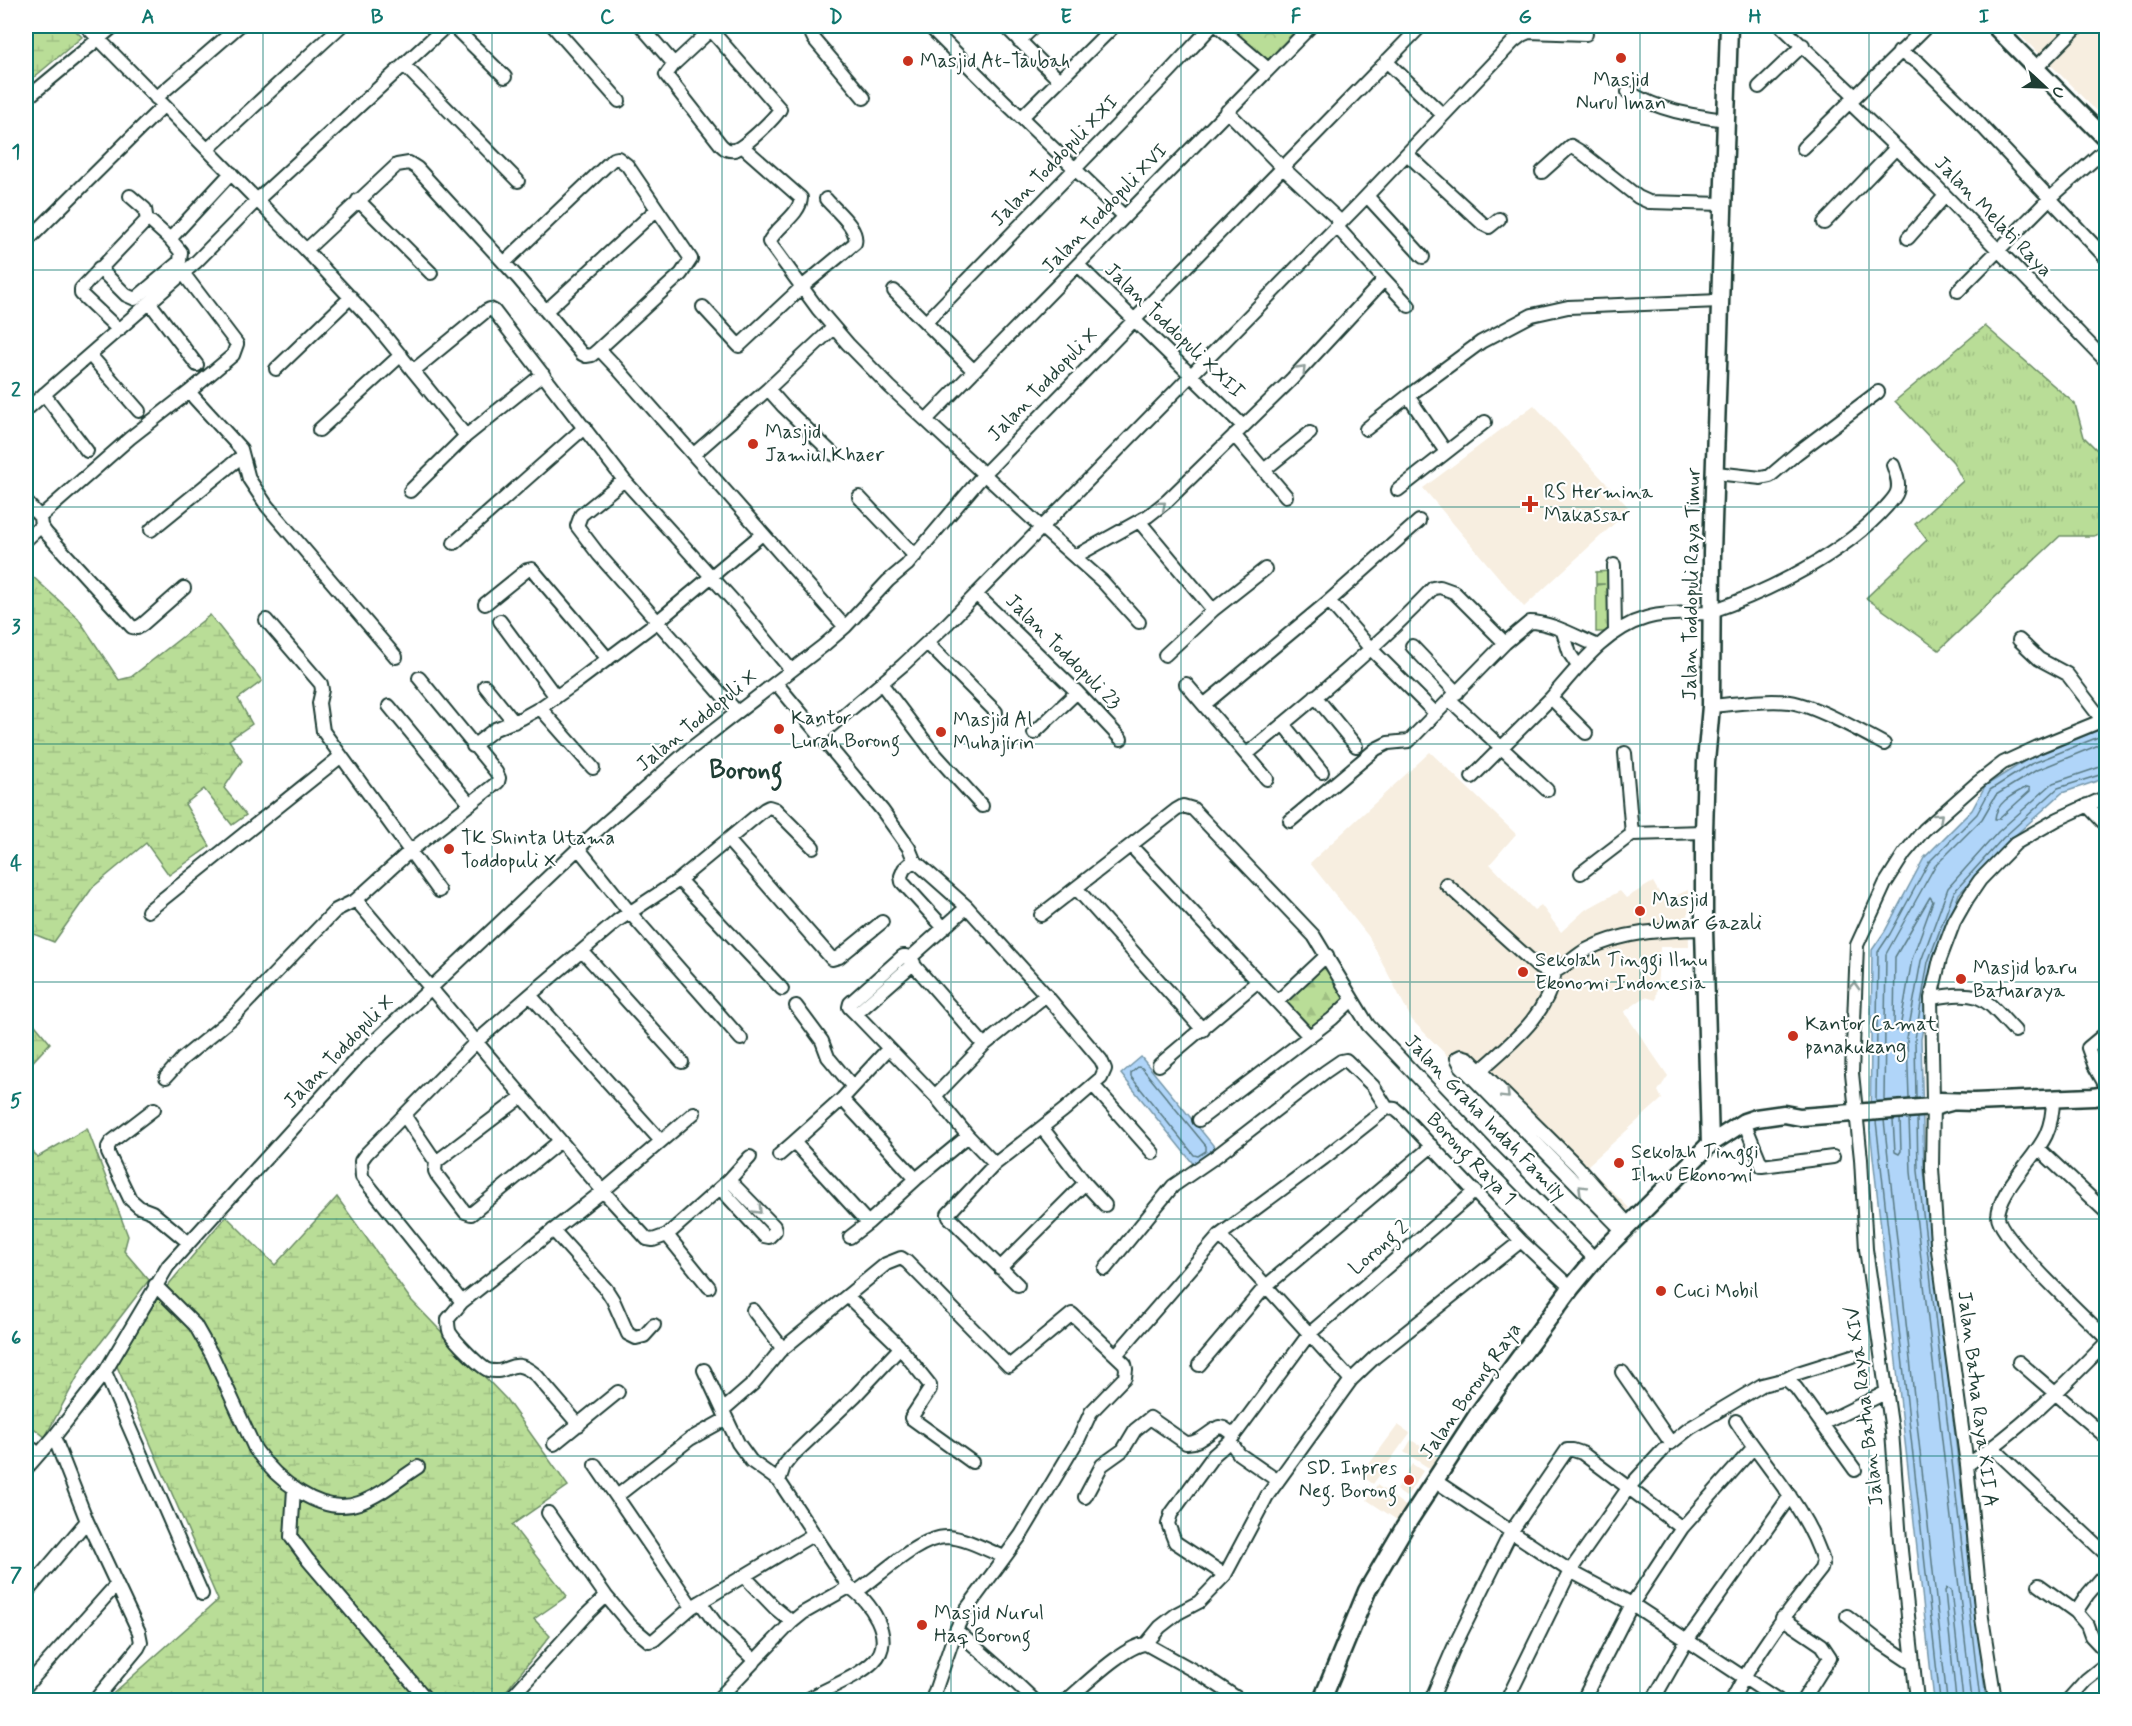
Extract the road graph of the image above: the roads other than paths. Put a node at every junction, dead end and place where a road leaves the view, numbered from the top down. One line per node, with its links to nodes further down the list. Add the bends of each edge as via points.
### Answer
1 (86, 26): 25 (street)
2 (114, 26): 25 (street)
3 (239, 26): 42 (street)
4 (341, 26): 51 (street)
5 (447, 26): 31 (street)
6 (453, 26): 34 (street)
7 (553, 26): 41 (street)
8 (641, 26): 30 (street)
9 (810, 26): 38 (street, via 814,39)
10 (929, 26): 45 (street)
11 (1005, 26): 26 (street)
12 (1035, 26): 26 (street)
13 (1114, 26): 35 (street); 45 (street)
14 (1212, 26): 55 (street, Jalan Toddopuli XXI)
15 (1218, 26): 33 (street)
16 (1421, 26): 29 (street, Jalan Toddopuli X)
17 (1729, 26): 46 (main road, Jalan Toddopuli Raya Timur)
18 (1781, 26): 27 (street, Jalan Melati Raya)
19 (1927, 26): 28 (street)
20 (1994, 26): 32 (street)
21 (2078, 26): 32 (street)
22 (713, 28): 30 (street); 48 (street, via 780,109)
23 (1304, 28): 33 (street, Jalan Toddopuli XVI)
24 (1586, 34): 44 (street, via 1522,35)
25 (100, 38): 39 (street); 42 (street)
26 (1019, 40): 35 (street)
27 (1803, 45): 36 (street); 40 (street, Jalan Melati Raya)
28 (1899, 52): 40 (street); 63 (street, via 1918,62)
29 (1386, 61): 44 (street); 54 (street, Jalan Toddopuli X)
30 (674, 64): 48 (street, via 666,75 722,145 727,150)
31 (404, 65): 58 (street); 64 (street)
32 (2037, 67): 47 (street)
33 (1268, 69): 43 (street, Jalan Toddopuli XVI)
34 (504, 77)
35 (1059, 80): 45 (street)
36 (1760, 87)
37 (1628, 92): 46 (street, via 1673,112)
38 (864, 98)
39 (26, 99)
40 (1852, 99): 49 (street); 50 (street, Jalan Melati Raya)
41 (619, 101)
42 (160, 102): 51 (street); 75 (street)
43 (1227, 111): 54 (street); 68 (street, Jalan Toddopuli XVI)
44 (1443, 115): 53 (street)
45 (1022, 117): 55 (street)
46 (1726, 120): 66 (main road, Jalan Toddopuli Raya Timur)
47 (2106, 139)
48 (742, 146): 86 (street, via 801,198 769,242)
49 (1803, 148)
50 (1896, 148): 61 (street, Jalan Melati Raya); 71 (street)
51 (207, 149): 57 (street)
52 (2106, 149): 63 (street)
53 (1407, 154): 60 (street); 69 (street, via 1483,224 1489,227)
54 (1282, 167): 72 (street); 95 (street, Jalan Toddopuli X)
55 (1075, 168): 68 (street); 96 (street, Jalan Toddopuli XXI)
56 (1542, 172): 66 (street, via 1571,146 1648,202)
57 (231, 173): 64 (street); 74 (street)
58 (518, 181)
59 (130, 196): 70 (street, via 145,209)
60 (1367, 196): 72 (street); 78 (street)
61 (1945, 196): 73 (street); 77 (street, Jalan Melati Raya)
62 (826, 199): 86 (street, via 856,238 852,246)
63 (2049, 199): 77 (street); 79 (street)
64 (257, 200): 76 (street); 83 (street)
65 (358, 200): 76 (street); 80 (street, via 397,165 409,163 428,178); 84 (street)
66 (1723, 204): 90 (main road, Jalan Toddopuli Raya Timur)
67 (656, 210): 80 (street, via 627,165 613,159); 94 (street); 99 (street, via 688,254 690,263)
68 (1124, 216): 81 (street, Jalan Toddopuli XVI)
69 (1499, 219)
70 (147, 221): 74 (street); 82 (street)
71 (1824, 223)
72 (1339, 225): 85 (street); 108 (street)
73 (1908, 238)
74 (170, 239): 82 (street, via 181,252 180,261 135,299)
75 (26, 242)
76 (306, 249): 89 (street)
77 (1998, 251): 88 (street); 102 (street, Jalan Melati Raya)
78 (1423, 257)
79 (2106, 258)
80 (504, 263): 94 (street)
81 (1078, 265): 95 (street, Jalan Toddopuli XXII); 106 (street, Jalan Toddopuli XVI)
82 (99, 268): 98 (street, via 81,294)
83 (183, 273): 91 (street); 110 (street, via 237,344 233,355)
84 (431, 273)
85 (1381, 276): 93 (street); 121 (street, Jalan Toddopuli XXII, one-way to 85, via 1355,313 1382,283)
86 (802, 287): 92 (street, via 739,346); 97 (street)
87 (894, 291): 96 (street)
88 (1958, 291)
89 (351, 297): 101 (street); 104 (street)
90 (1720, 301): 113 (street, via 1568,307 1532,315 1481,342); 131 (main road, Jalan Toddopuli Raya Timur)
91 (150, 303): 98 (street); 103 (street)
92 (703, 306)
93 (1409, 306)
94 (546, 311): 99 (street, via 582,354 592,355)
95 (1133, 319): 108 (street, Jalan Toddopuli XXII); 132 (street, Jalan Toddopuli X)
96 (926, 322): 106 (street)
97 (833, 328): 109 (street); 116 (street)
98 (119, 330): 100 (street)
99 (599, 349): 126 (street)
100 (90, 355): 112 (street); 115 (street)
101 (401, 356): 105 (street); 120 (street)
102 (2106, 361)
103 (197, 365)
104 (276, 369)
105 (412, 370): 107 (street, via 490,309); 123 (street)
106 (974, 371): 116 (street, Jalan Toddopuli XVI)
107 (543, 374): 118 (street); 123 (street)
108 (1190, 374): 121 (street, Jalan Toddopuli XXII); 142 (street)
109 (768, 389): 126 (street); 127 (street)
110 (189, 392): 128 (street, via 235,441); 141 (street, via 130,438)
111 (1878, 392): 131 (street, via 1770,476)
112 (44, 394): 114 (street); 124 (street)
113 (1408, 396): 119 (street); 125 (street)
114 (26, 410)
115 (139, 411)
116 (926, 420): 132 (street)
117 (1485, 422): 125 (street)
118 (585, 428): 133 (street); 146 (street)
119 (1366, 429)
120 (319, 430)
121 (1238, 431): 130 (street); 139 (street, Jalan Toddopuli XXII, one-way to 121, via 1167,501)
122 (1310, 433): 130 (street)
123 (466, 436): 135 (street)
124 (87, 452)
125 (1446, 452): 134 (street)
126 (694, 454): 144 (street)
127 (833, 454)
128 (242, 456): 143 (street); 174 (street, via 254,489 267,506)
129 (1893, 465): 158 (street, via 1896,495 1849,540 1780,582)
130 (1264, 470): 136 (street)
131 (1716, 473): 158 (main road, Jalan Toddopuli Raya Timur)
132 (984, 474): 142 (street); 147 (street, Jalan Toddopuli X)
133 (624, 480): 151 (street); 161 (street, via 581,516 577,526)
134 (1398, 490)
135 (410, 491)
136 (1287, 496)
137 (859, 497): 147 (street)
138 (26, 502): 141 (street)
139 (1139, 521): 148 (street, Jalan Toddopuli XXII); 157 (street)
140 (1419, 521): 154 (street)
141 (41, 522): 145 (street); 152 (street, via 132,627 143,624)
142 (1042, 528): 148 (street); 153 (street)
143 (151, 530)
144 (762, 534): 151 (street); 164 (street)
145 (26, 540)
146 (454, 543)
147 (915, 556): 164 (street, Jalan Toddopuli X)
148 (1076, 556): 163 (street)
149 (1614, 565): 156 (street)
150 (1265, 569): 157 (street)
151 (711, 576): 161 (street); 177 (street)
152 (184, 588)
153 (976, 594): 168 (street); 183 (street, Jalan Toddopuli 23)
154 (1329, 601): 172 (street); 188 (street)
155 (485, 604): 175 (street, via 532,569)
156 (1615, 606): 162 (street); 166 (street)
157 (1213, 610): 173 (street)
158 (1712, 612): 162 (street); 190 (main road, Jalan Toddopuli Raya Timur)
159 (266, 620): 208 (street, via 321,684 323,731)
160 (500, 621): 185 (street)
161 (658, 621): 175 (street); 192 (street)
162 (1634, 621): 166 (street)
163 (1139, 622)
164 (845, 627): 177 (street, Jalan Toddopuli X)
165 (1563, 632): 169 (street, via 1530,622); 171 (street); 176 (street, via 1569,654)
166 (1615, 632): 171 (street)
167 (2019, 640): 195 (street, via 2039,659 2067,674)
168 (927, 643): 179 (street); 193 (street)
169 (1505, 643): 172 (street, via 1454,592 1440,587 1433,588); 186 (street)
170 (1412, 646): 186 (street)
171 (1598, 646): 176 (street)
172 (1371, 649): 184 (street); 194 (street)
173 (1165, 655)
174 (396, 657)
175 (608, 659): 185 (street)
176 (1578, 666): 187 (street)
177 (791, 670): 180 (street, Jalan Toddopuli X)
178 (419, 678): 203 (street)
179 (881, 683): 200 (street); 217 (street, via 933,752)
180 (776, 684): 192 (street, Jalan Toddopuli X); 200 (street)
181 (1186, 684): 188 (street)
182 (485, 686): 196 (street)
183 (1077, 692): 198 (street); 201 (street, Jalan Toddopuli 23)
184 (1315, 696): 197 (street); 204 (street)
185 (556, 697): 191 (street)
186 (1453, 697): 194 (street); 205 (street)
187 (1551, 698): 199 (street); 205 (street)
188 (1204, 704): 207 (street)
189 (389, 706): 215 (street)
190 (1711, 706): 202 (street, via 1789,702); 220 (main road, Jalan Toddopuli Raya Timur)
191 (540, 708): 196 (street); 209 (street)
192 (737, 712): 225 (street, Jalan Toddopuli X)
193 (996, 712)
194 (1436, 714): 218 (street, via 1409,741 1388,743 1376,749)
195 (2105, 720): 277 (street, Jalan Batua Raya XIV, one-way to 195, via 1852,1073 1857,945 1885,884 1924,830 1977,783 2004,763)
196 (513, 722): 203 (street, via 495,729)
197 (1283, 724): 207 (street); 210 (street)
198 (1034, 733)
199 (1586, 733)
200 (819, 736): 227 (street, via 882,810)
201 (1121, 739)
202 (1884, 744)
203 (473, 746): 215 (street, via 499,778)
204 (1356, 746)
205 (1501, 748): 211 (street); 213 (street)
206 (1625, 753): 221 (street)
207 (1247, 754): 212 (street)
208 (340, 757): 226 (street); 235 (street)
209 (593, 768)
210 (1322, 772)
211 (1472, 777)
212 (1267, 779)
213 (1547, 790)
214 (2106, 797): 216 (street, Jalan Batua Raya XII A)
215 (470, 804): 226 (street)
216 (2087, 805): 219 (street); 250 (street, Jalan Batua Raya XII A, via 2016,843 1980,880 1954,922)
217 (982, 806)
218 (1290, 821)
219 (2106, 825)
220 (1704, 832): 221 (street); 240 (main road, Jalan Toddopuli Raya Timur)
221 (1632, 834): 228 (street)
222 (728, 840): 224 (street, via 769,807 776,809); 229 (street); 238 (street, via 832,959)
223 (1131, 846): 231 (street, Jalan Graha Indah Family); 242 (street, Jalan Graha Indah Family, via 1176,810 1183,806 1193,809 1308,929); 245 (street)
224 (813, 847)
225 (579, 849): 236 (street); 246 (street, Jalan Toddopuli X)
226 (410, 851): 232 (street); 233 (street)
227 (914, 860): 234 (street); 239 (street, via 904,869 902,882)
228 (1581, 873)
229 (679, 880): 236 (street); 247 (street)
230 (1446, 884): 244 (street, via 1538,967)
231 (1076, 888): 237 (street, Jalan Graha Indah Family); 254 (street)
232 (439, 891)
233 (356, 900): 246 (street); 265 (street, via 336,910 232,1018)
234 (967, 907): 239 (street); 249 (street)
235 (148, 911)
236 (631, 914): 241 (street); 258 (street)
237 (1041, 915)
238 (882, 922)
239 (944, 928): 243 (street)
240 (1704, 929): 244 (street, via 1657,930 1620,937 1587,950); 287 (main road, Jalan Toddopuli Raya Timur)
241 (583, 952): 248 (street); 262 (street)
242 (1327, 955): 251 (street, Jalan Graha Indah Family); 252 (street)
243 (912, 961): 260 (street); 261 (street, via 903,956 852,1000 849,1007)
244 (1555, 972): 264 (street, via 1549,997 1540,1012)
245 (1257, 982): 252 (street); 254 (street)
246 (430, 987): 259 (street); 309 (street, Jalan Toddopuli X, via 357,1058)
247 (782, 989)
248 (530, 995): 259 (street); 285 (street)
249 (1046, 995): 260 (street); 266 (street, via 1101,1060 1105,1070)
250 (1930, 998): 255 (street, via 1979,996); 274 (street, Jalan Batua Raya XII A)
251 (1352, 1000): 257 (street); 310 (street, Jalan Graha Indah Family, via 1368,1025)
252 (1278, 1001): 257 (street)
253 (796, 1006): 268 (street, via 822,1041 828,1057)
254 (1203, 1030): 263 (street)
255 (2015, 1031)
256 (2106, 1033): 267 (street, via 2088,1048)
257 (1309, 1036): 280 (street)
258 (741, 1039)
259 (476, 1042): 270 (street); 279 (street)
260 (984, 1045): 271 (street)
261 (888, 1049): 268 (street); 271 (street)
262 (682, 1062)
263 (1159, 1065)
264 (1481, 1070): 303 (street, one-way to 303, via 1571,1160); 303 (street, one-way to 264, via 1461,1066 1458,1058 1468,1058)
265 (166, 1077)
266 (1093, 1085): 282 (street); 290 (street)
267 (2106, 1086)
268 (853, 1087): 273 (street)
269 (2106, 1095): 272 (main road)
270 (523, 1096): 284 (street); 294 (street)
271 (935, 1096): 283 (street)
272 (2053, 1098): 274 (main road); 289 (street, via 2048,1136)
273 (842, 1099): 286 (street); 296 (street)
274 (1931, 1104): 277 (main road); 354 (street, Jalan Batua Raya XII A, via 1937,1243)
275 (1387, 1108): 288 (street, Borong Raya 1, via 1395,1109); 305 (street); 312 (street, Borong Raya 1, via 1373,1086 1344,1060 1173,1186)
276 (154, 1109): 309 (street, via 111,1142 108,1153 130,1199)
277 (1858, 1110): 281 (main road, via 1800,1117 1784,1114); 337 (street, Jalan Batua Raya XIV, via 1866,1249)
278 (694, 1113): 285 (street)
279 (404, 1115): 294 (street); 319 (street, via 361,1161 362,1177)
280 (1199, 1120)
281 (1744, 1122): 287 (main road, Jalan Borong Raya); 293 (street, via 1762,1166)
282 (1043, 1128): 295 (street); 297 (street)
283 (968, 1136): 295 (street); 296 (street)
284 (560, 1141): 294 (street, via 471,1214 465,1212 437,1175); 298 (street)
285 (661, 1141): 298 (street)
286 (794, 1142): 291 (street); 302 (street)
287 (1710, 1144): 303 (main road, Jalan Borong Raya)
288 (1432, 1146): 299 (street, Borong Raya 1); 315 (street)
289 (2039, 1149): 301 (street); 323 (street, via 2008,1191 1998,1218 2019,1250)
290 (1153, 1154)
291 (779, 1155)
292 (750, 1157): 306 (street)
293 (1833, 1157)
294 (436, 1162)
295 (995, 1164): 311 (street, via 948,1214)
296 (916, 1179): 302 (street)
297 (1085, 1183): 300 (street); 311 (street)
298 (603, 1191): 304 (street); 306 (street, via 647,1239)
299 (1475, 1191): 308 (street, Borong Raya 1); 322 (street, Lorong 2)
300 (1105, 1205)
301 (2106, 1212)
302 (868, 1222): 307 (street)
303 (1626, 1228): 310 (main road, Jalan Borong Raya)
304 (553, 1230): 319 (street); 321 (street, via 606,1289 628,1334 644,1336)
305 (1220, 1234): 315 (street); 327 (street)
306 (667, 1235): 316 (street)
307 (850, 1237)
308 (1521, 1241): 317 (street, Borong Raya 1); 335 (street)
309 (188, 1242): 313 (street, Jalan Toddopuli X)
310 (1595, 1259): 317 (main road, Jalan Borong Raya)
311 (1000, 1268): 314 (street)
312 (1105, 1269)
313 (155, 1285): 332 (street, Jalan Toddopuli X); 362 (street, via 195,1325 255,1449)
314 (1018, 1285)
315 (1266, 1286): 322 (street); 330 (street)
316 (709, 1287)
317 (1571, 1288): 360 (main road, Jalan Borong Raya)
318 (847, 1296): 325 (street); 326 (street); 327 (street, via 886,1264 901,1258 1009,1366 1072,1314)
319 (462, 1302): 342 (street, via 448,1319 450,1334 489,1370 517,1364 529,1369)
320 (753, 1310): 326 (street)
321 (654, 1325)
322 (1309, 1334): 335 (street); 345 (street, Lorong 2)
323 (2106, 1338)
324 (2106, 1343): 338 (street)
325 (900, 1348): 352 (street, via 930,1385 911,1418); 358 (street, via 791,1457)
326 (783, 1349): 339 (street)
327 (1116, 1355): 372 (street, via 1125,1364 1125,1377 1091,1412 1031,1519)
328 (1852, 1356): 334 (street)
329 (2019, 1362): 338 (street)
330 (1199, 1365)
331 (704, 1370): 339 (street)
332 (105, 1372): 343 (street, Jalan Toddopuli X); 381 (street)
333 (1622, 1372): 334 (street, via 1671,1443 1762,1384)
334 (1786, 1379): 341 (street)
335 (1351, 1380): 359 (street)
336 (618, 1392): 342 (street)
337 (1887, 1392): 341 (street); 394 (street, Jalan Batua Raya XIV)
338 (2056, 1394): 344 (street); 349 (street)
339 (724, 1415): 358 (street, via 751,1461); 363 (street)
340 (1736, 1421): 348 (street)
341 (1822, 1424): 357 (street)
342 (579, 1425): 347 (street)
343 (54, 1437): 351 (street, Jalan Toddopuli X); 367 (street)
344 (2106, 1437)
345 (1232, 1438): 359 (street, via 1239,1454); 364 (street, via 1219,1427 1191,1444 1186,1443 1150,1418 1135,1430 1123,1450 1102,1465); 375 (street, Lorong 2, via 1208,1463 1168,1524 1175,1542)
346 (26, 1444): 351 (street)
347 (554, 1444)
348 (1753, 1448): 365 (street); 368 (street)
349 (1993, 1448): 354 (street); 371 (street)
350 (1664, 1450): 361 (street)
351 (39, 1454): 356 (street, Jalan Toddopuli X)
352 (972, 1462)
353 (595, 1465): 363 (street)
354 (1967, 1465): 416 (street, Jalan Batua Raya XII A, via 1982,1618)
355 (418, 1467): 362 (street, via 350,1506 316,1501)
356 (26, 1469)
357 (1855, 1470)
358 (779, 1480): 370 (street)
359 (1278, 1480): 375 (street)
360 (1434, 1480): 369 (street); 408 (main road, Jalan Borong Raya, via 1367,1591)
361 (1629, 1487): 368 (street); 369 (street, via 1582,1453 1567,1450); 373 (street)
362 (294, 1489): 401 (street, via 291,1537)
363 (617, 1496): 384 (street)
364 (1085, 1497)
365 (1790, 1497): 387 (street, via 1823,1561 1821,1569); 390 (street)
366 (548, 1513): 382 (street)
367 (87, 1521): 377 (street); 380 (street)
368 (1682, 1528): 383 (street)
369 (1511, 1532): 373 (street); 399 (street, via 1459,1636)
370 (814, 1534): 376 (street); 379 (street)
371 (2106, 1554)
372 (1004, 1557): 379 (street, via 961,1540 936,1538); 389 (street)
373 (1570, 1571): 383 (street); 409 (street)
374 (2106, 1573): 385 (street)
375 (1225, 1575): 391 (street, via 1206,1597 1178,1613)
376 (744, 1576): 384 (street); 388 (street)
377 (116, 1585): 397 (street); 400 (street, via 141,1642)
378 (2038, 1586): 385 (street)
379 (853, 1589): 388 (street); 398 (street, via 880,1622 878,1657)
380 (26, 1593)
381 (202, 1594)
382 (606, 1596): 384 (street, via 630,1626 649,1641); 402 (street)
383 (1632, 1604): 390 (street); 410 (street)
384 (696, 1605): 393 (street)
385 (2076, 1612): 392 (street)
386 (1847, 1616): 394 (street)
387 (1782, 1618): 396 (street); 414 (street, via 1822,1645 1830,1657)
388 (792, 1622): 393 (street)
389 (956, 1630): 404 (street); 405 (street)
390 (1686, 1642): 396 (street); 411 (street)
391 (1146, 1644): 406 (street, via 1135,1645); 407 (street)
392 (2106, 1652)
393 (754, 1661): 403 (street)
394 (1913, 1664): 415 (street, Jalan Batua Raya XIV)
395 (2106, 1664): 417 (street)
396 (1743, 1678): 412 (street); 413 (street)
397 (26, 1686)
398 (814, 1699)
399 (1435, 1699)
400 (94, 1701)
401 (427, 1701)
402 (508, 1701)
403 (717, 1701)
404 (932, 1701)
405 (1034, 1701)
406 (1067, 1701)
407 (1240, 1701)
408 (1322, 1701)
409 (1507, 1701)
410 (1583, 1701)
411 (1653, 1701)
412 (1732, 1701)
413 (1778, 1701)
414 (1803, 1701)
415 (1917, 1701)
416 (1995, 1701)
417 (2068, 1701)

